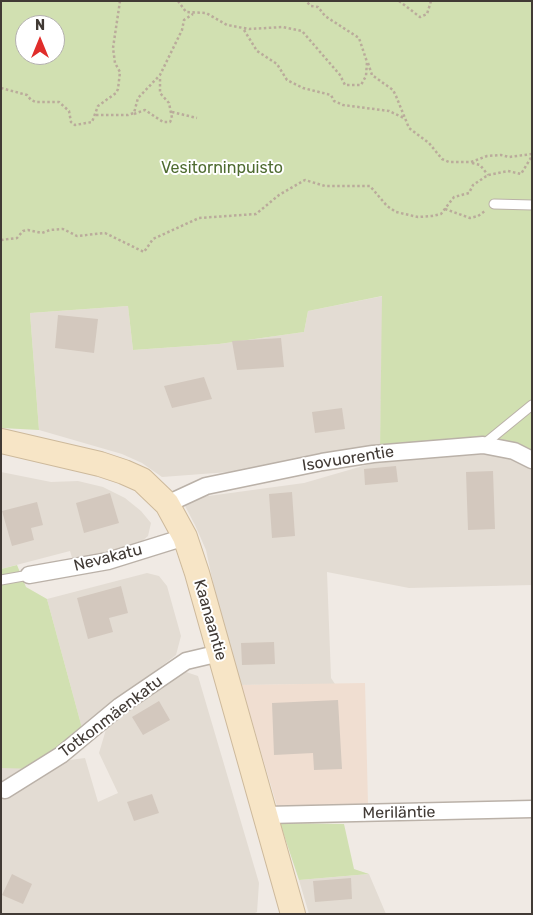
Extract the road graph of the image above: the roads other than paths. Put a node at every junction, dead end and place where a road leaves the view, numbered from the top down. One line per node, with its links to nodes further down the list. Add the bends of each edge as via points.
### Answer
1 (494, 204): 2 (lane)
2 (532, 205)
3 (532, 405): 5 (lane)
4 (1, 441): 7 (street, Kaanaantie, via 124,472 142,480)
5 (483, 445): 6 (street, Isovuorentie, via 514,451); 7 (street, Isovuorentie, via 425,448 322,462 206,486)
6 (532, 460)
7 (167, 504): 8 (street, Kaanaantie)
8 (185, 537): 9 (street, Nevakatu, via 108,561); 11 (street, Kaanaantie)
9 (29, 575): 10 (lane)
10 (1, 580)
11 (220, 653): 12 (street, Totkonmäenkatu, via 186,661 120,706 61,755); 14 (street, Kaanaantie)
12 (5, 790)
13 (532, 809): 14 (street, Meriläntie)
14 (267, 815): 15 (street, Kaanaantie)
15 (293, 914)

